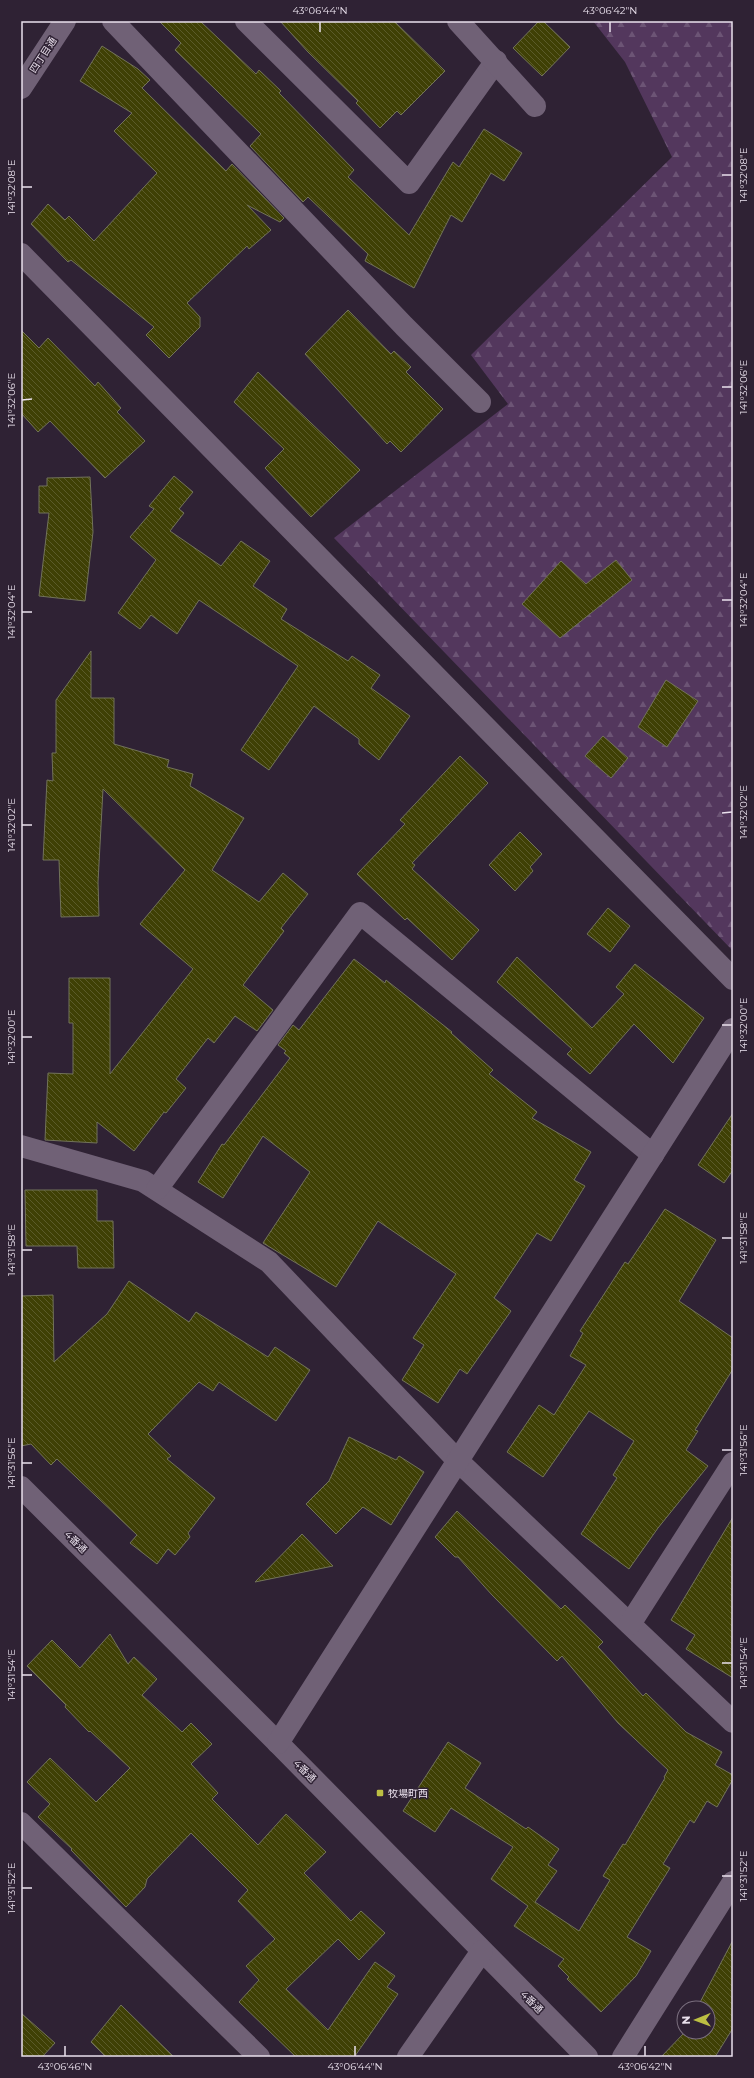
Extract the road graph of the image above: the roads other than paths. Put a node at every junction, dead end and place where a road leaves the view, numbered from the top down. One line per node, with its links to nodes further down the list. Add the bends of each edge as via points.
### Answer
1 (65, 21): 6 (street, 四丁目通)
2 (113, 21): 9 (street, via 404,326)
3 (246, 21): 5 (street, via 409,183)
4 (458, 21): 5 (street)
5 (496, 61): 7 (street)
6 (21, 88)
7 (535, 106)
8 (21, 254): 10 (street)
9 (480, 402)
10 (733, 979)
11 (733, 1029): 13 (street)
12 (21, 1146): 14 (street, via 143,1180)
13 (653, 1155): 14 (street, via 360,913); 15 (street)
14 (157, 1190): 15 (street, via 269,1262)
15 (458, 1461): 18 (street); 20 (street)
16 (733, 1463): 18 (street)
17 (21, 1487): 20 (street, 4番通)
18 (630, 1624): 19 (street)
19 (733, 1722)
20 (278, 1743): 23 (street, 4番通)
21 (21, 1823): 24 (street)
22 (733, 1883): 27 (street)
23 (482, 1951): 25 (street); 26 (street, 4番通)
24 (260, 2057)
25 (408, 2057)
26 (587, 2057)
27 (623, 2057)

